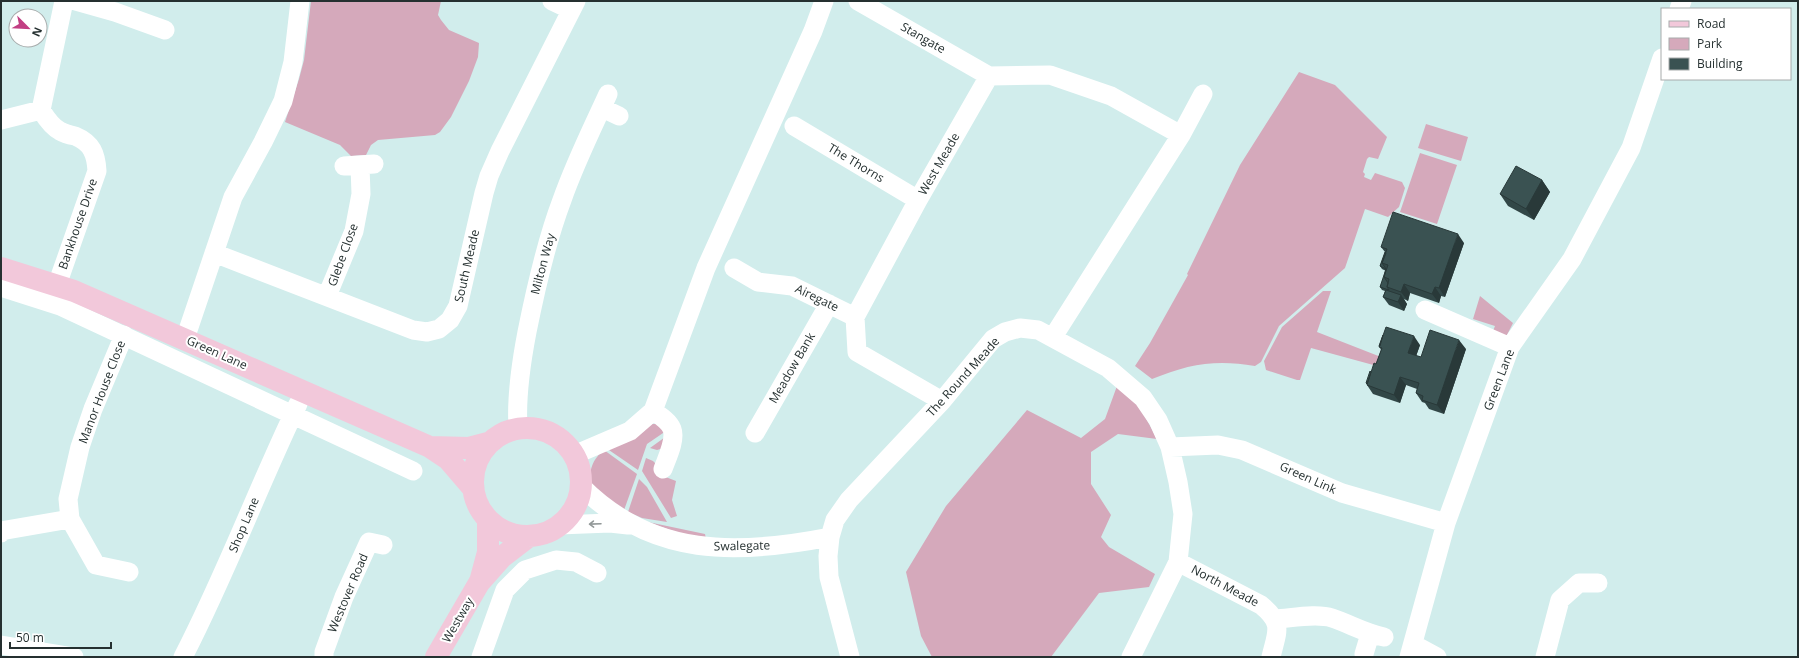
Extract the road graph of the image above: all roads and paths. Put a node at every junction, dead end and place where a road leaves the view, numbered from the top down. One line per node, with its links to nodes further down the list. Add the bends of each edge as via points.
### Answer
1 (64, 1): 13 (street)
2 (76, 1): 8 (street)
3 (300, 1): 19 (street, via 293,62 283,101 233,197)
4 (552, 1): 7 (street)
5 (824, 1): 34 (street, via 813,31 706,268)
6 (858, 1): 10 (street, Stangate)
7 (573, 5): 24 (street, South Meade, via 489,176 458,306 450,320 439,329 427,332 413,330)
8 (165, 30)
9 (1661, 61): 31 (street, Green Lane, via 1631,148 1580,245)
10 (989, 76): 16 (street, via 1050,75 1111,96); 18 (street, West Meade)
11 (1202, 94): 16 (street)
12 (610, 106): 36 (street, Milton Way, via 562,198 546,247 522,358 517,401)
13 (41, 110): 14 (street); 22 (street, Bankhouse Drive, via 55,128 80,138 90,146 96,156 97,171 94,182)
14 (1, 120)
15 (794, 126): 18 (street, The Thorns)
16 (1181, 135): 29 (street)
17 (360, 165): 24 (street, Glebe Close, via 361,194 354,231)
18 (918, 200): 27 (street, West Meade)
19 (214, 253): 24 (street, South Meade); 30 (street)
20 (1, 268): 22 (main road, Green Lane)
21 (734, 268): 25 (street, Airegate, via 758,282 792,286)
22 (57, 285): 30 (main road, Green Lane)
23 (1, 287): 28 (street, via 60,306)
24 (327, 296)
25 (828, 304): 27 (street, Airegate); 37 (street, Meadow Bank)
26 (1425, 310): 31 (street)
27 (855, 317): 33 (street, West Meade, via 856,352)
28 (124, 335): 35 (street); 46 (street, Manor House Close, via 92,408 80,447 68,499)
29 (1053, 337): 33 (street, The Round Meade, via 1038,330 1020,328 1005,332 993,340); 40 (street, The Round Meade, via 1108,368 1144,398 1158,420)
30 (184, 339): 32 (main road, Green Lane)
31 (1510, 347): 48 (street, Green Lane)
32 (304, 392): 35 (street, Shop Lane); 39 (main road, Green Lane)
33 (942, 401): 53 (street, The Round Meade, via 849,500 835,520)
34 (653, 411): 41 (street, via 630,431); 42 (street, via 672,429 672,443)
35 (293, 414): 43 (street); 65 (street, Shop Lane, via 204,616)
36 (518, 428): 38 (main road, via 496,437); 41 (main road, via 546,431 559,437)
37 (755, 433)
38 (488, 444): 39 (main road, Green Lane, via 468,448); 45 (main road, via 476,463)
39 (430, 447): 45 (main road, Green Lane, via 448,459)
40 (1170, 447): 48 (street, Green Link, via 1218,445 1242,450 1342,493); 55 (street, The Round Meade, via 1183,514)
41 (574, 455): 44 (main road, via 580,470)
42 (663, 469)
43 (413, 471)
44 (581, 486): 49 (main road, via 576,505 568,518); 50 (street, Swalegate, via 595,501)
45 (472, 487): 47 (main road, via 476,502)
46 (70, 519): 51 (street); 56 (street, Manor House Close, via 96,565)
47 (488, 520): 52 (main road, via 506,532); 58 (main road, Westway, via 488,552)
48 (1446, 523): 62 (street, Green Lane)
49 (559, 525): 50 (street, Swalegate, one-way to 49, via 610,523); 52 (main road, via 541,535)
50 (632, 526): 53 (street, Swalegate, via 671,539 720,549 795,544)
51 (1, 533)
52 (528, 537): 58 (main road, Westway, via 502,557)
53 (830, 537): 69 (street, The Round Meade, via 829,577)
54 (383, 545): 66 (street, Westover Road, via 369,542 344,597)
55 (1178, 562): 60 (street, North Meade, via 1261,605); 70 (street, The Round Meade)
56 (129, 572)
57 (597, 573): 68 (street, via 576,562 556,560 525,570 504,590)
58 (479, 583): 67 (main road, Westway)
59 (1598, 583): 73 (street, via 1579,583 1560,600)
60 (1276, 620): 63 (street, via 1330,617 1377,636); 71 (street, via 1277,630)
61 (1, 646): 64 (street)
62 (1411, 650): 72 (street)
63 (1364, 654)
64 (74, 657)
65 (183, 657)
66 (324, 657)
67 (436, 657)
68 (481, 657)
69 (850, 657)
70 (1131, 657)
71 (1271, 657)
72 (1437, 657)
73 (1545, 657)

